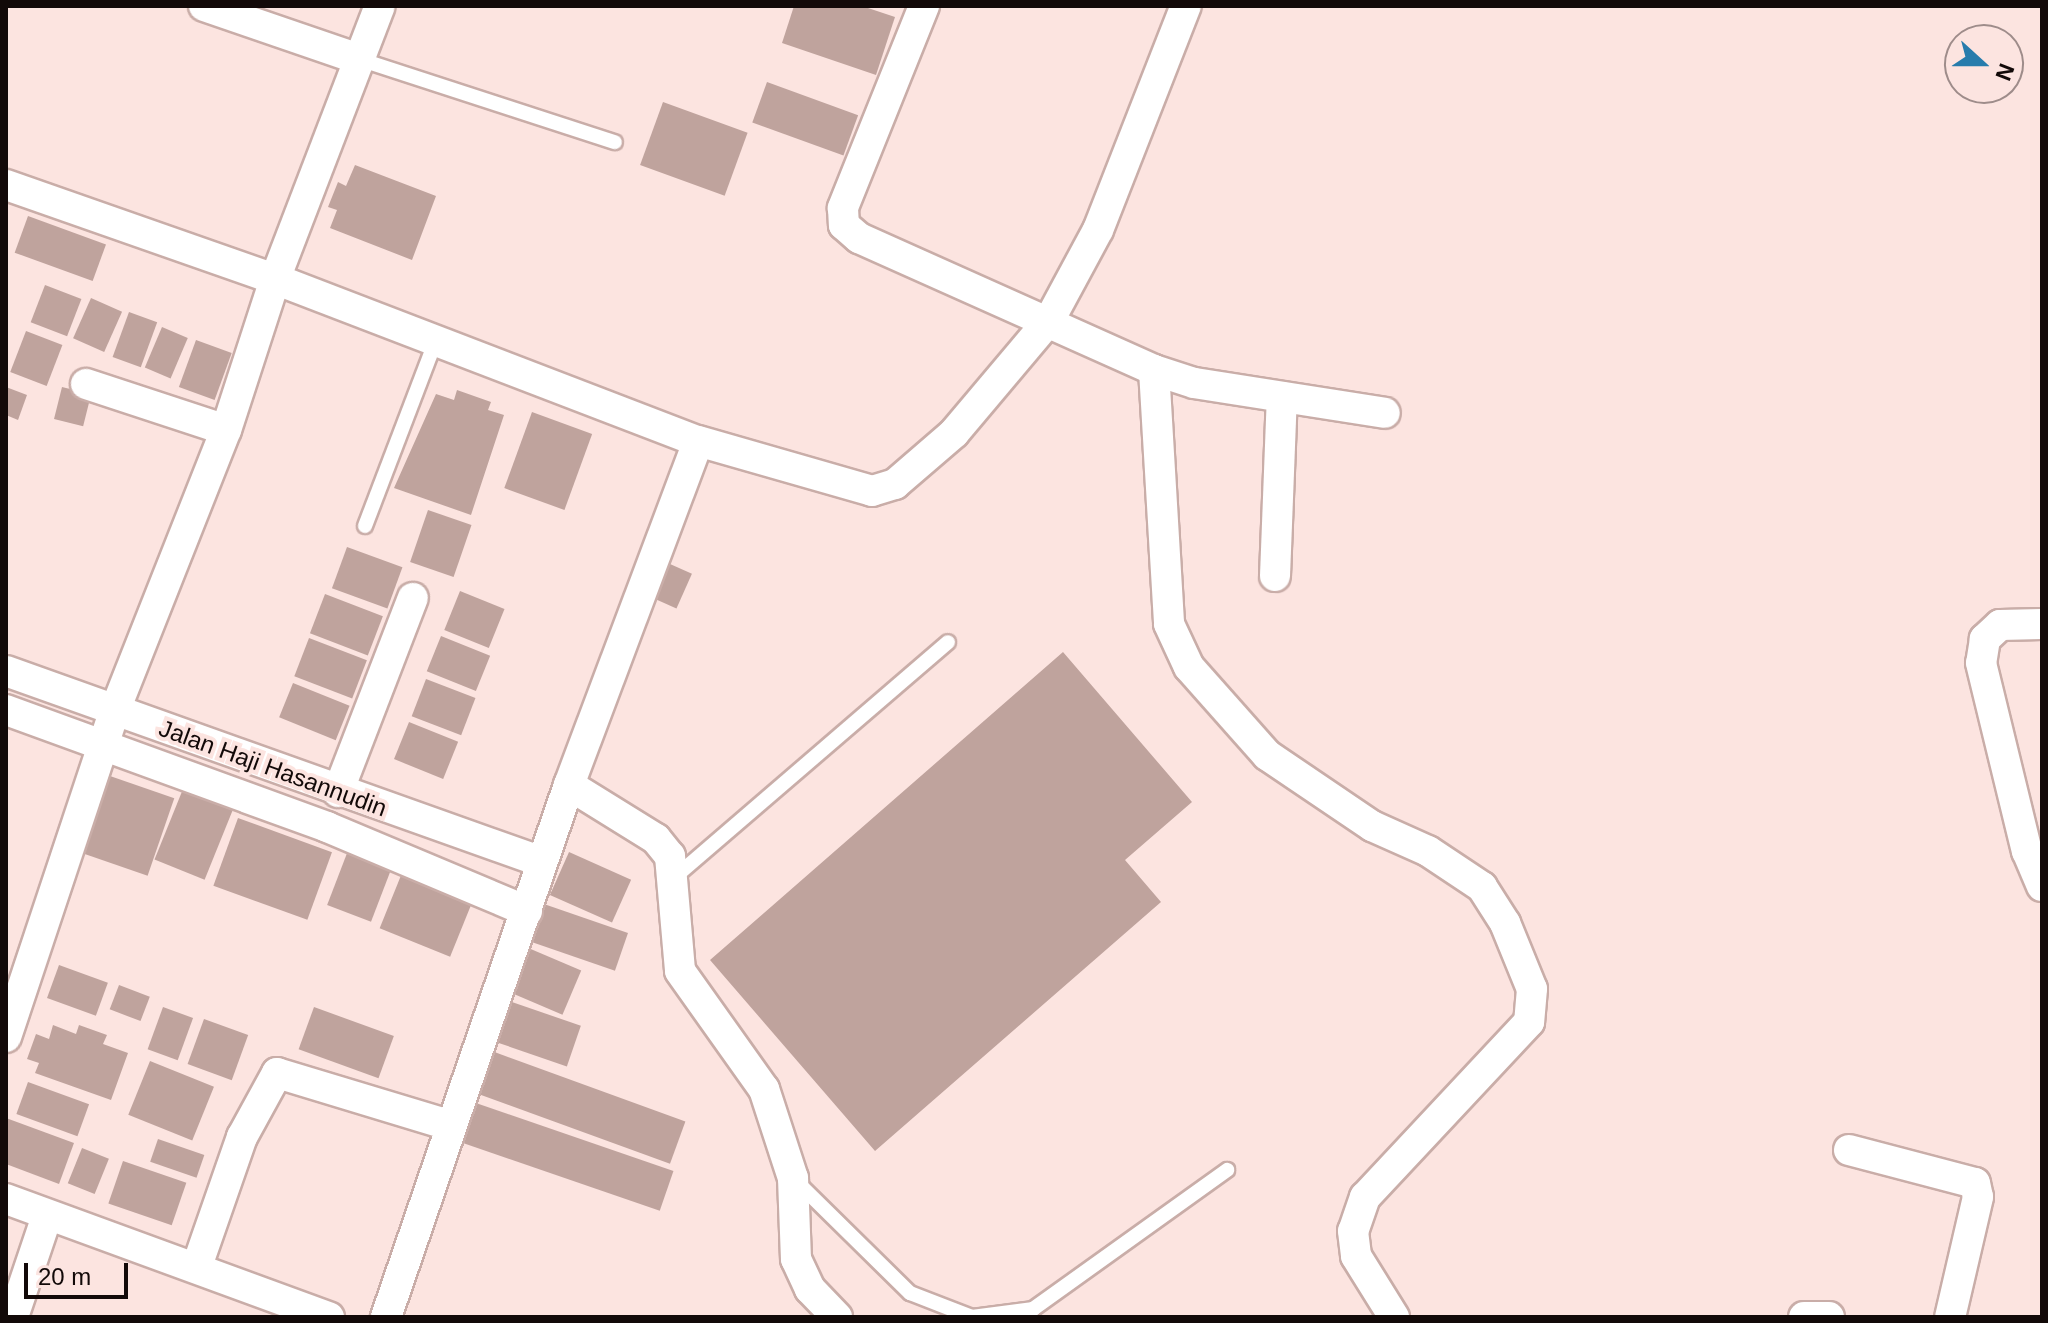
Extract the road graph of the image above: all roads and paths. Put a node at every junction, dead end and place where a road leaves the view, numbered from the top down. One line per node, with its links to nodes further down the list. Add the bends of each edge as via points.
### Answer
1 (204, 6): 5 (street)
2 (380, 6): 5 (street)
3 (924, 6): 9 (street, via 843,208 844,225 859,238)
4 (1186, 6): 9 (street, via 1098,230)
5 (359, 59): 6 (lane); 8 (street)
6 (615, 142)
7 (6, 185): 8 (street)
8 (275, 279): 10 (street); 15 (street)
9 (1050, 319): 11 (street); 16 (street, via 954,433 895,484 872,491 847,487)
10 (435, 343): 16 (street); 17 (lane)
11 (1154, 370): 13 (street); 44 (street, via 1169,624 1189,667 1267,755 1372,826 1428,851 1482,887 1505,923 1532,989 1529,1022 1365,1197 1353,1231 1356,1256)
12 (86, 384): 15 (street)
13 (1282, 397): 14 (street); 18 (street)
14 (1385, 413)
15 (226, 430): 24 (street)
16 (698, 441): 26 (street)
17 (365, 526)
18 (1275, 576)
19 (413, 598): 27 (street)
20 (2042, 624): 30 (street, via 2000,625 1985,639 1981,663 2027,851)
21 (948, 642): 29 (lane)
22 (6, 671): 24 (street, Jalan Haji Hasannudin)
23 (6, 710): 25 (street, Jalan Haji Hasannudin)
24 (115, 710): 25 (street); 27 (street, Jalan Haji Hasannudin)
25 (103, 746): 31 (street, Jalan Haji Hasannudin, via 327,827); 32 (street)
26 (569, 785): 28 (street); 29 (street, via 656,839)
27 (338, 792): 28 (street, Jalan Haji Hasannudin)
28 (542, 862): 31 (street)
29 (675, 877): 36 (street, via 680,971 764,1089)
30 (2042, 886)
31 (527, 911): 33 (street)
32 (6, 1037)
33 (449, 1125): 39 (street, via 277,1073 242,1137); 42 (street)
34 (1849, 1150): 47 (street, via 1975,1183 1978,1197)
35 (1227, 1170): 36 (lane, via 1033,1309 972,1317 910,1293)
36 (793, 1178): 43 (street, via 796,1259 810,1289)
37 (6, 1199): 38 (street)
38 (47, 1216): 39 (street); 40 (street)
39 (197, 1266): 41 (street)
40 (13, 1317)
41 (329, 1317)
42 (386, 1317)
43 (837, 1317)
44 (1394, 1317)
45 (1804, 1317): 46 (street)
46 (1829, 1317)
47 (1950, 1317)

